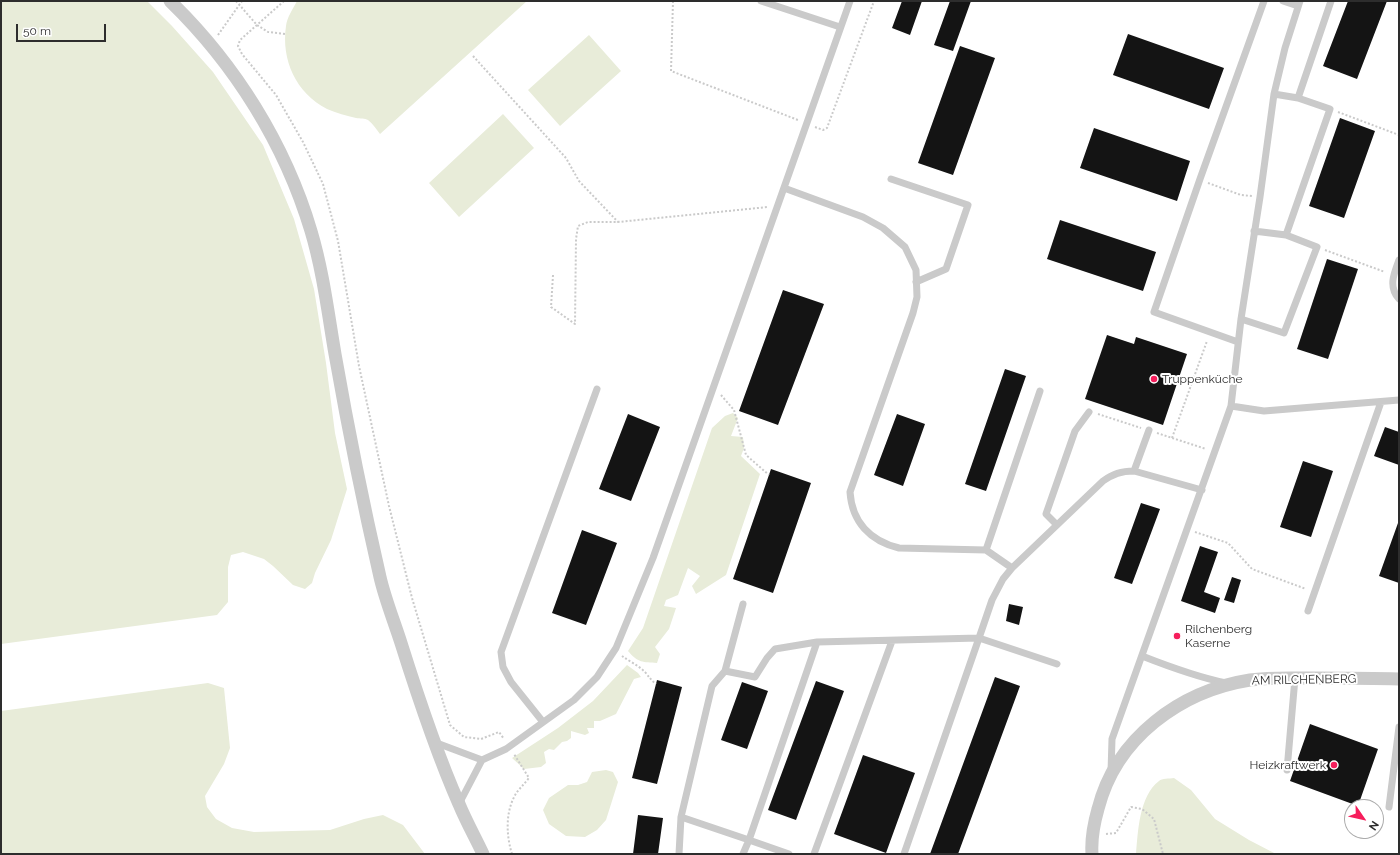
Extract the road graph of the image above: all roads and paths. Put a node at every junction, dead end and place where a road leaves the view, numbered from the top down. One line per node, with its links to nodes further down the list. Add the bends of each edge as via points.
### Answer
1 (170, 1): 17 (street)
2 (236, 1): 13 (path)
3 (242, 1): 13 (path)
4 (284, 1): 14 (path)
5 (672, 1): 22 (path, via 671,71)
6 (762, 1): 15 (lane)
7 (850, 1): 15 (lane)
8 (874, 1): 22 (path, via 827,128 823,130)
9 (1264, 1): 25 (lane)
10 (1283, 1): 12 (lane)
11 (1331, 1): 20 (lane)
12 (1299, 4): 19 (lane)
13 (239, 5): 14 (path); 17 (path)
14 (257, 25): 16 (path, via 268,32); 74 (path, via 240,40 238,46 276,95 323,184 338,241 358,366 389,506 412,598 450,725 464,737 481,739 499,732)
15 (840, 27): 22 (lane)
16 (285, 34)
17 (210, 43): 73 (street, via 271,133 289,170 311,232 326,297 380,579)
18 (473, 56): 29 (path, via 566,158 579,181)
19 (1274, 94): 20 (lane); 27 (lane)
20 (1298, 98): 21 (lane)
21 (1330, 109): 23 (path); 31 (lane)
22 (806, 123): 26 (lane)
23 (1399, 135)
24 (891, 179): 36 (lane, via 968,205 946,269)
25 (1200, 180): 27 (path, via 1241,195); 39 (lane, via 1154,312)
26 (784, 188): 28 (lane); 36 (lane, via 863,217 883,228 905,247 916,270)
27 (1260, 197): 30 (lane)
28 (777, 206): 29 (path); 41 (lane)
29 (618, 222): 34 (path, via 588,222 578,226 575,324 552,307)
30 (1254, 231): 31 (lane); 38 (lane)
31 (1286, 235): 32 (lane)
32 (1316, 247): 35 (path); 38 (lane, via 1284,333)
33 (1399, 260): 35 (lane)
34 (553, 275)
35 (1393, 275): 37 (lane, via 1392,287)
36 (916, 282): 55 (lane, via 917,297 913,313 850,492 851,505 865,529 886,545 900,548)
37 (1399, 299)
38 (1241, 319): 40 (lane)
39 (1210, 332): 40 (lane); 49 (path)
40 (1238, 342): 46 (lane)
41 (713, 386): 51 (path, via 734,410 746,455); 63 (lane, via 653,558)
42 (597, 389): 71 (lane, via 501,652 503,667 511,682)
43 (1040, 391): 55 (lane)
44 (1399, 400): 45 (lane)
45 (1381, 402): 46 (lane, via 1264,411); 57 (lane)
46 (1231, 406): 52 (lane)
47 (1089, 412): 53 (lane, via 1075,430 1046,514)
48 (1149, 430): 50 (lane)
49 (1172, 438)
50 (1134, 471): 52 (lane); 53 (lane, via 1123,471 1107,478)
51 (769, 475)
52 (1202, 490): 54 (lane)
53 (1057, 525): 56 (lane)
54 (1188, 529): 57 (path, via 1228,543 1252,569); 64 (lane)
55 (986, 550): 56 (lane)
56 (1012, 568): 60 (lane, via 996,590)
57 (1315, 592): 59 (lane)
58 (743, 604): 66 (lane)
59 (1308, 611)
60 (980, 638): 61 (lane); 65 (lane); 89 (lane)
61 (892, 641): 62 (lane); 88 (lane)
62 (817, 642): 66 (lane, via 775,649 755,677); 82 (lane)
63 (614, 651): 69 (path, via 640,668); 71 (lane, via 597,677 574,700)
64 (1142, 656): 70 (lane, via 1205,679); 77 (lane, via 1112,739)
65 (1057, 664)
66 (725, 671): 80 (lane, via 712,686)
67 (1295, 678): 68 (street, AM RILCHENBERG); 70 (street, AM RILCHENBERG, via 1258,679); 76 (lane)
68 (1399, 679)
69 (656, 684)
70 (1232, 684): 77 (street, AM RILCHENBERG, via 1194,696 1160,716 1130,745)
71 (543, 722): 74 (lane)
72 (1399, 727): 79 (lane)
73 (434, 742): 75 (lane); 78 (street)
74 (509, 747): 75 (lane); 84 (path, via 529,778 516,794 509,812 507,832)
75 (482, 760): 78 (lane)
76 (1287, 770)
77 (1111, 773): 81 (street, AM RILCHENBERG, via 1098,806)
78 (459, 804): 83 (street)
79 (1389, 807)
80 (681, 817): 82 (lane); 85 (lane)
81 (1092, 836): 90 (street, AM RILCHENBERG); 91 (path, via 1116,833 1131,808 1142,808 1154,819)
82 (749, 840): 86 (lane); 87 (lane)
83 (483, 854)
84 (512, 854)
85 (679, 854)
86 (743, 854)
87 (789, 854)
88 (814, 854)
89 (904, 854)
90 (1092, 854)
91 (1163, 854)

